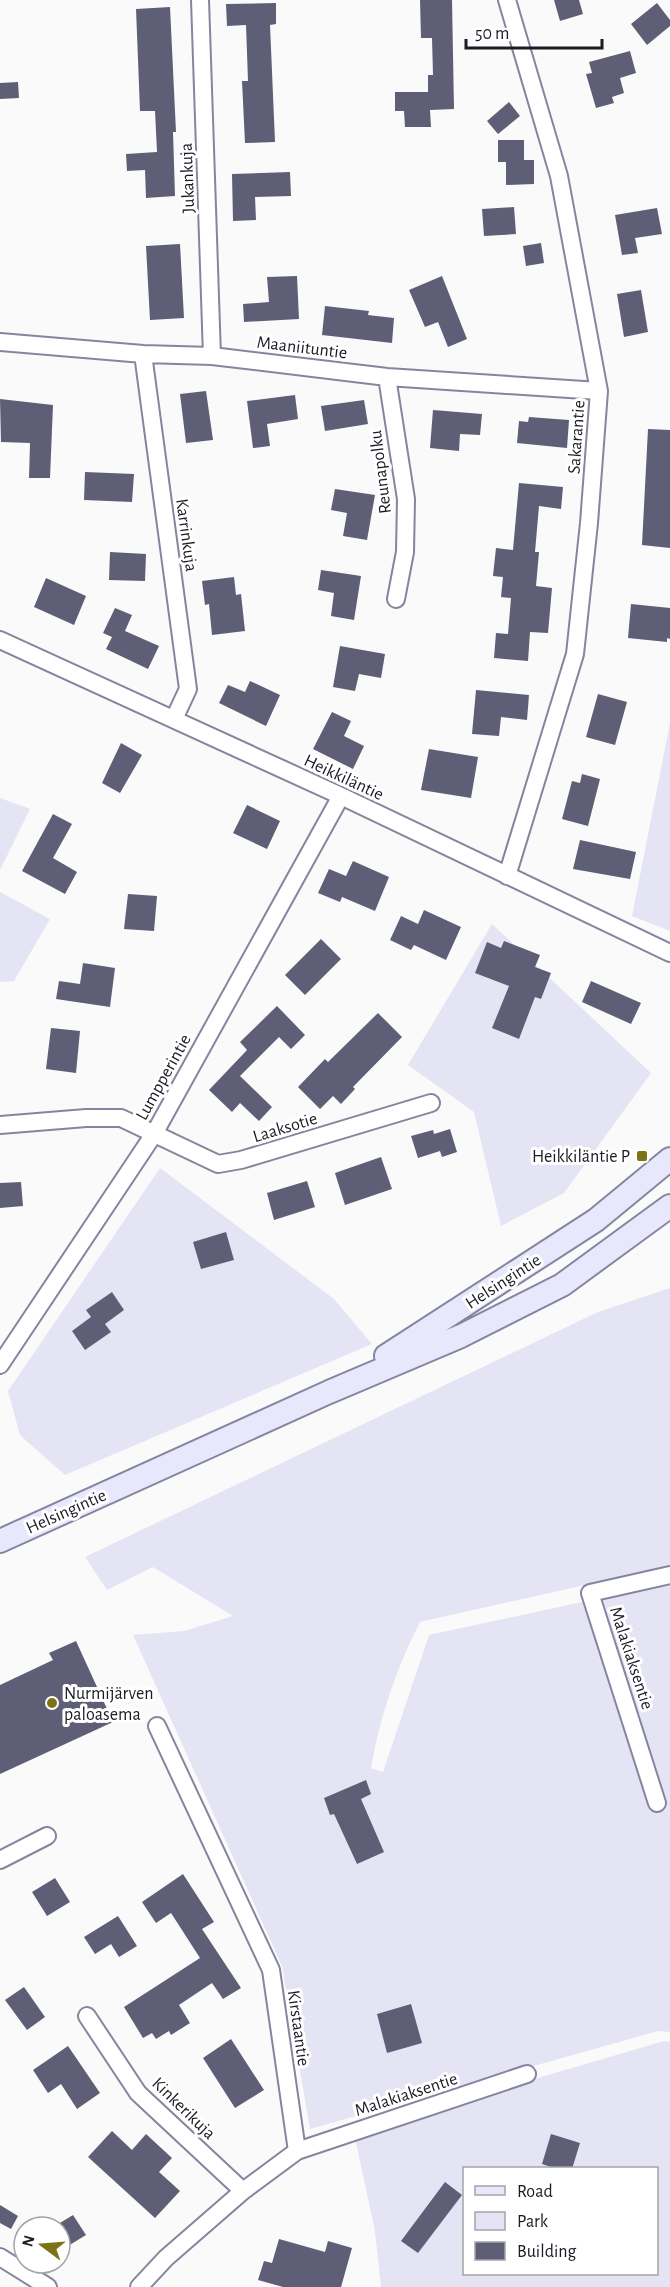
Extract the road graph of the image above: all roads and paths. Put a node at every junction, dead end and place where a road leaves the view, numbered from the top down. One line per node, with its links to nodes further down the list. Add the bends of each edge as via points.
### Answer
1 (200, 0): 5 (street, Jukankuja)
2 (507, 0): 7 (street, Sakarantie, via 559,176)
3 (0, 342): 4 (street, Maaniituntie)
4 (143, 354): 5 (street, Maaniituntie); 10 (street, Karrinkuja, via 188,689)
5 (213, 356): 6 (street, Maaniituntie)
6 (387, 377): 7 (street, Maaniituntie); 8 (street, Reunapolku, via 406,499 405,552)
7 (599, 391): 12 (street, Sakarantie, via 575,654)
8 (396, 599)
9 (0, 640): 10 (street, Heikkiläntie)
10 (174, 719): 11 (street, Heikkiläntie)
11 (341, 796): 12 (street, Heikkiläntie); 16 (street, Lumpperintie)
12 (507, 876): 13 (street, Heikkiläntie)
13 (670, 953)
14 (431, 1103): 16 (street, Laaksotie, via 218,1164)
15 (0, 1125): 16 (street, Laaksotie, via 121,1118)
16 (154, 1134): 19 (street, Lumpperintie)
17 (670, 1159): 20 (main road, Helsingintie, via 596,1220)
18 (670, 1206): 20 (main road, Helsingintie, via 562,1285 461,1336)
19 (0, 1365)
20 (329, 1392): 21 (main road, Helsingintie)
21 (0, 1540)
22 (670, 1575): 24 (street, Malakiaksentie, via 590,1593)
23 (157, 1726): 29 (street, Kirstaantie, via 271,1970)
24 (657, 1803)
25 (47, 1836): 26 (street)
26 (0, 1860)
27 (87, 2016): 30 (street, Kinkerikuja, via 138,2093)
28 (527, 2074): 29 (street, Malakiaksentie)
29 (297, 2151): 30 (street)
30 (243, 2191): 33 (street, via 166,2258)
31 (0, 2257): 32 (street)
32 (48, 2287)
33 (140, 2287)

